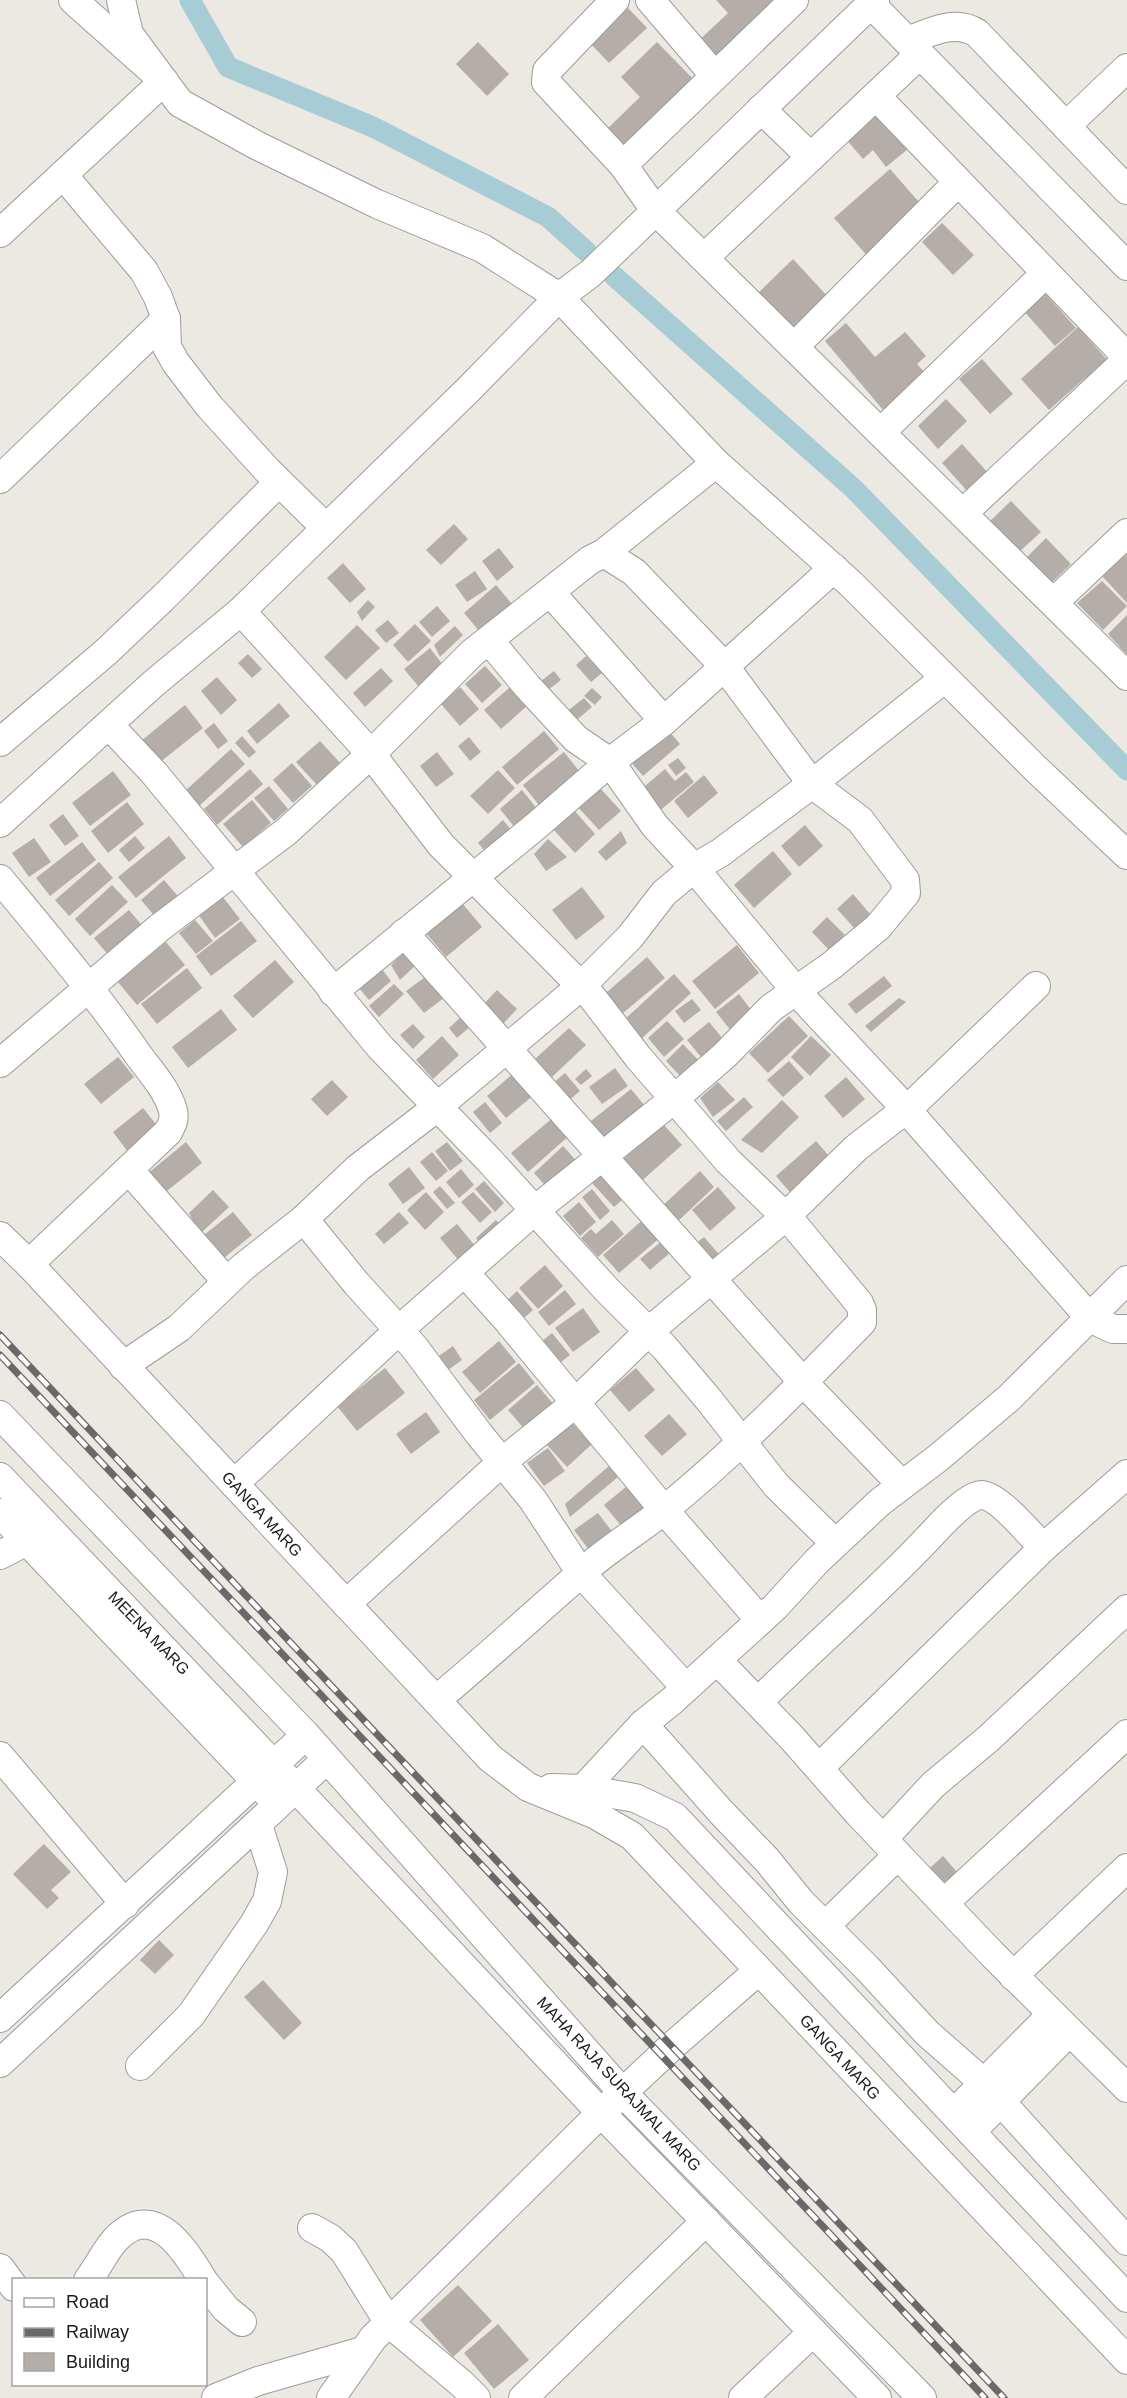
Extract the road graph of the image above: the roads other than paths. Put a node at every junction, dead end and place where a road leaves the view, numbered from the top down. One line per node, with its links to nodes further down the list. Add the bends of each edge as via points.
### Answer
1 (73, 0): 10 (street)
2 (121, 0): 10 (street, via 129,34)
3 (615, 0): 15 (street, via 547,71 546,82)
4 (650, 0): 9 (street)
5 (794, 0): 9 (street)
6 (873, 2): 7 (street); 12 (street)
7 (914, 48): 11 (street); 13 (street, via 933,31 967,27); 22 (street)
8 (1127, 68): 13 (street)
9 (715, 76): 15 (street)
10 (164, 81): 16 (street); 24 (street, via 180,103 248,141 377,204 482,248)
11 (876, 96): 14 (street); 17 (street)
12 (761, 109): 14 (street); 19 (street)
13 (1066, 126): 18 (street)
14 (811, 157): 21 (street)
15 (623, 165): 19 (street)
16 (63, 175): 20 (street); 25 (street, via 144,271)
17 (958, 182): 23 (street); 26 (street)
18 (1127, 190)
19 (655, 210): 21 (street); 24 (street, via 591,273)
20 (0, 234)
21 (704, 258): 26 (street)
22 (1127, 266)
23 (1046, 273): 27 (street); 28 (street)
24 (559, 297): 29 (street); 33 (street)
25 (166, 319): 30 (street); 31 (street, via 167,347 176,363)
26 (794, 347): 28 (street)
27 (1127, 359): 32 (street)
28 (881, 432): 32 (street)
29 (716, 463): 35 (street); 36 (street)
30 (0, 479)
31 (279, 482): 33 (street); 46 (street, via 114,644)
32 (963, 513): 38 (street)
33 (326, 528): 39 (street)
34 (1127, 533): 38 (street)
35 (604, 553): 37 (street); 41 (street, via 634,572)
36 (834, 568): 41 (street); 43 (street)
37 (550, 592): 40 (street); 44 (street)
38 (1053, 602): 42 (street)
39 (241, 610): 45 (street); 47 (street)
40 (489, 640): 47 (street); 48 (street, via 576,739)
41 (725, 667): 44 (street); 49 (street)
42 (1127, 676)
43 (945, 678): 49 (street); 51 (street)
44 (664, 721): 48 (street)
45 (109, 725): 50 (street); 53 (street, via 154,773)
46 (0, 742)
47 (370, 754): 53 (street, via 287,831); 54 (street, via 441,845)
48 (610, 762): 52 (street, via 655,826); 54 (street)
49 (812, 784): 52 (street, via 720,854); 60 (street, via 860,820 905,879 906,893 878,927)
50 (0, 823)
51 (1127, 855)
52 (694, 868): 58 (street, via 664,893 630,936); 60 (street)
53 (233, 870): 57 (street); 61 (street)
54 (473, 877): 56 (street); 58 (street)
55 (0, 879): 57 (street)
56 (404, 933): 61 (street); 62 (street)
57 (88, 986): 63 (street); 68 (street, via 163,1090 172,1109 174,1119 168,1132)
58 (581, 986): 62 (street); 64 (street)
59 (1036, 986): 66 (street)
60 (796, 990): 64 (street, via 771,1008); 66 (street)
61 (333, 992): 65 (street)
62 (506, 1048): 65 (street); 67 (street)
63 (0, 1063)
64 (674, 1099): 67 (street); 70 (street, via 728,1161)
65 (436, 1108): 69 (street); 71 (street, via 358,1168)
66 (906, 1109): 70 (street, via 856,1148); 78 (street)
67 (603, 1157): 69 (street); 75 (street)
68 (129, 1170): 73 (street); 77 (street)
69 (535, 1210): 74 (street); 81 (street)
70 (786, 1216): 75 (street); 83 (street, via 862,1310 862,1322)
71 (304, 1219): 77 (street); 80 (street)
72 (0, 1236): 73 (street, GANGA MARG)
73 (29, 1264): 82 (street, GANGA MARG)
74 (465, 1273): 80 (street); 84 (street)
75 (711, 1278): 81 (street); 83 (street)
76 (1127, 1280): 78 (street)
77 (227, 1282): 82 (street, via 179,1328)
78 (1090, 1318): 79 (street, via 1113,1329); 90 (street, via 1009,1398)
79 (1127, 1329)
80 (399, 1330): 87 (street); 89 (street)
81 (648, 1332): 84 (street); 86 (street, via 710,1400)
82 (123, 1365): 89 (street, GANGA MARG)
83 (803, 1382): 86 (street); 90 (street)
84 (575, 1403): 87 (street); 92 (street)
85 (0, 1415): 108 (street, MAHA RAJA SURAJMAL MARG)
86 (741, 1441): 92 (street); 95 (street, via 776,1485)
87 (502, 1462): 98 (street, via 533,1500); 99 (street)
88 (0, 1477): 112 (street, MEENA MARG)
89 (234, 1484): 99 (street, GANGA MARG)
90 (902, 1485): 95 (street)
91 (1122, 1488): 96 (street)
92 (664, 1510): 98 (street); 101 (street)
93 (0, 1513): 94 (street)
94 (27, 1541): 97 (street); 112 (street)
95 (835, 1543): 101 (street)
96 (1042, 1548): 105 (street, via 990,1498 981,1495 970,1499); 111 (street)
97 (0, 1555)
98 (581, 1573): 103 (street); 104 (street)
99 (346, 1604): 104 (street, GANGA MARG)
100 (1127, 1608): 116 (street, via 988,1739 933,1785)
101 (760, 1620): 102 (street)
102 (717, 1660): 103 (street); 105 (street)
103 (686, 1688): 106 (street)
104 (436, 1700): 114 (street, GANGA MARG, via 490,1758 528,1787)
105 (758, 1702): 111 (street)
106 (643, 1724): 114 (street); 120 (street)
107 (1127, 1734): 118 (street)
108 (306, 1735): 110 (street, MAHA RAJA SURAJMAL MARG); 112 (street)
109 (0, 1756): 119 (street)
110 (327, 1759): 113 (street); 129 (street, MAHA RAJA SURAJMAL MARG)
111 (819, 1768): 116 (street)
112 (266, 1773): 113 (street, MEENA MARG); 119 (street)
113 (288, 1797): 115 (street); 130 (street, MAHA RAJA SURAJMAL MARG)
114 (579, 1797): 121 (street, GANGA MARG, via 594,1814 632,1836); 131 (street, GANGA MARG, via 635,1798 675,1817)
115 (258, 1826): 125 (street); 126 (street, via 273,1872 267,1901 191,2015)
116 (890, 1847): 118 (street); 120 (street)
117 (1127, 1868): 122 (street)
118 (944, 1903): 122 (street)
119 (125, 1904): 123 (street)
120 (825, 1926): 128 (street, via 927,2033)
121 (758, 1971): 129 (street); 145 (street, GANGA MARG)
122 (1013, 1976): 124 (street)
123 (0, 2018)
124 (1060, 2024): 127 (street); 128 (street)
125 (0, 2063)
126 (140, 2066)
127 (1121, 2073)
128 (993, 2092): 131 (street); 134 (street)
129 (623, 2093): 130 (street); 152 (street, MAHA RAJA SURAJMAL MARG)
130 (601, 2113): 132 (street, MAHA RAJA SURAJMAL MARG); 142 (street)
131 (963, 2123): 140 (street, GANGA MARG)
132 (706, 2222): 143 (street, MAHA RAJA SURAJMAL MARG); 149 (street)
133 (312, 2228): 142 (street, via 344,2250)
134 (1127, 2241)
135 (0, 2268): 138 (street)
136 (89, 2278): 137 (street, via 116,2238 140,2224 172,2236)
137 (202, 2278)
138 (12, 2284)
139 (207, 2285): 141 (street)
140 (1127, 2298)
141 (242, 2322)
142 (389, 2323): 144 (street); 148 (street)
143 (813, 2332): 150 (street); 151 (street, MAHA RAJA SURAJMAL MARG)
144 (363, 2351): 146 (street, via 258,2381); 147 (street)
145 (1127, 2360)
146 (216, 2398)
147 (331, 2398)
148 (476, 2398)
149 (523, 2398)
150 (742, 2398)
151 (878, 2398)
152 (922, 2398)

